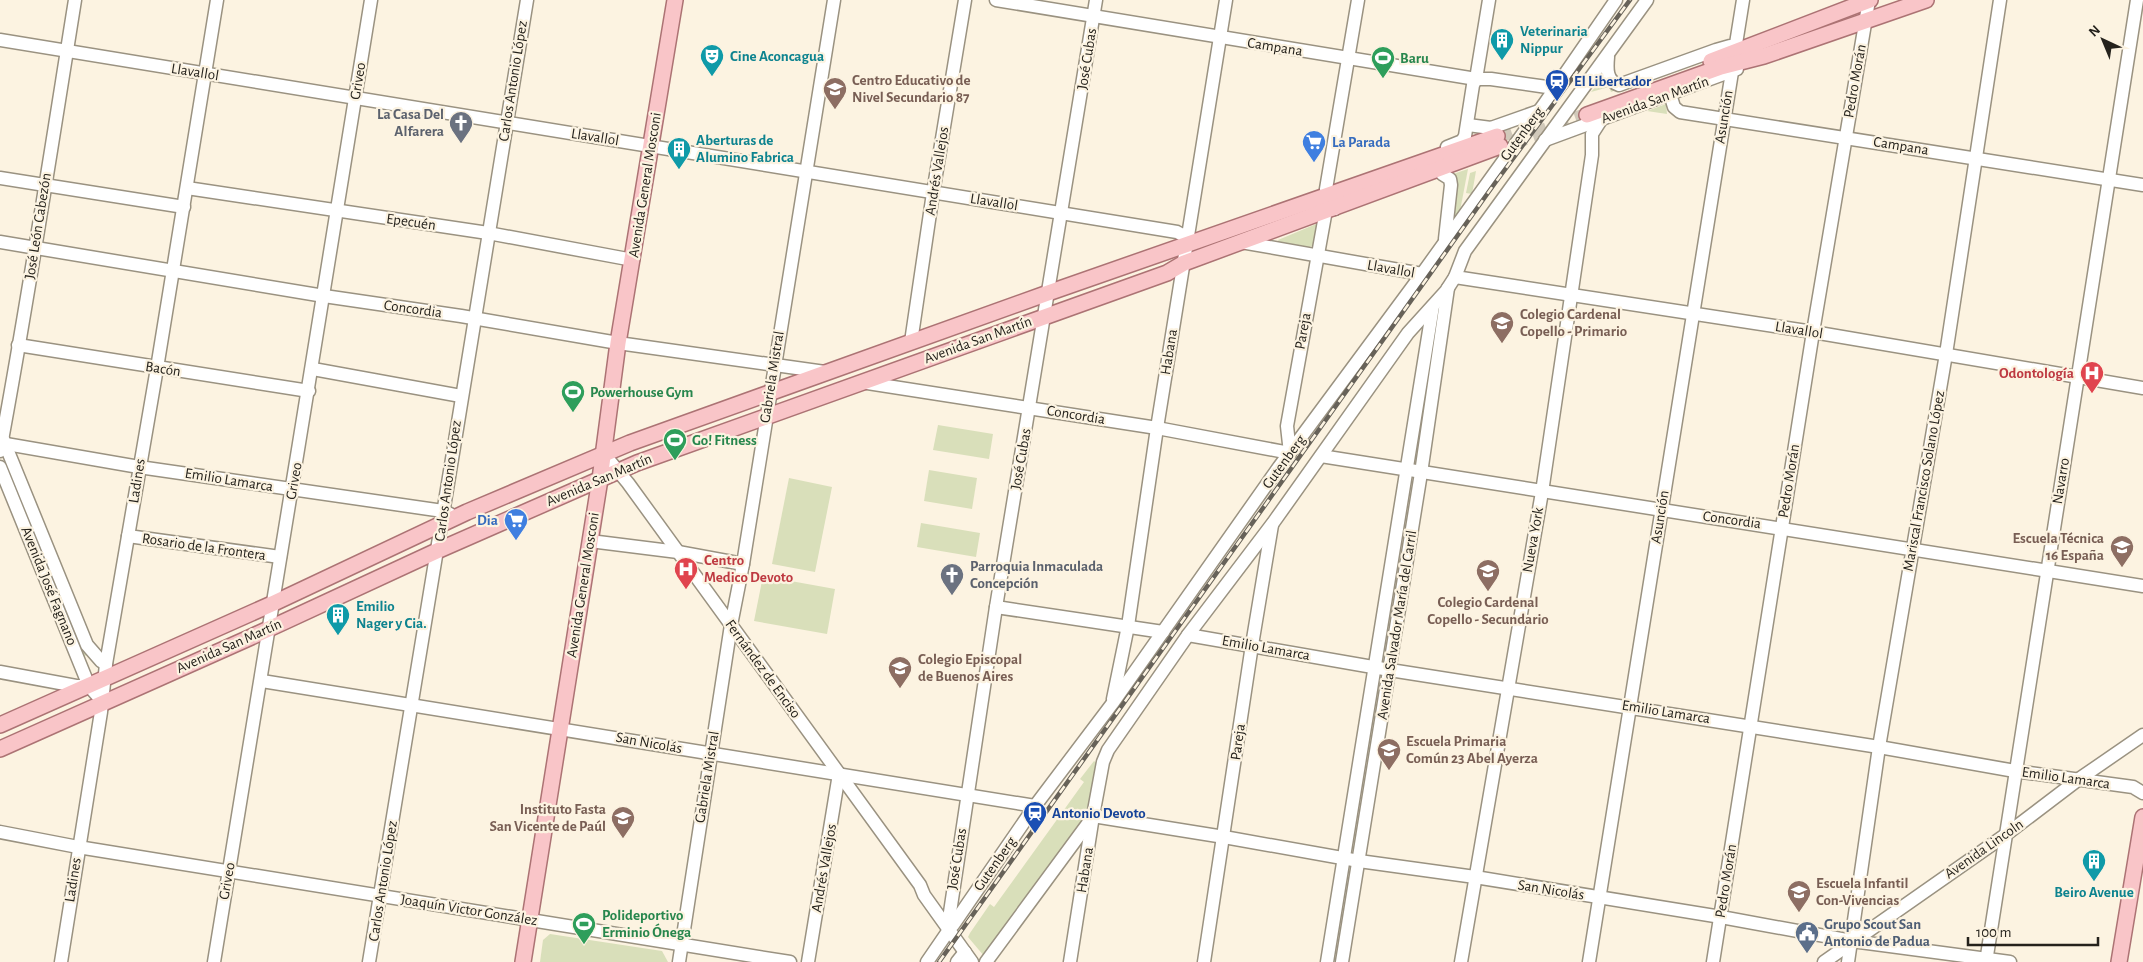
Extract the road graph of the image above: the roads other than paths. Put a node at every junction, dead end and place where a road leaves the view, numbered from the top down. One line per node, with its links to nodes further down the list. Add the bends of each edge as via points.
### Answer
1 (75, 0): 25 (street, José León Cabezón)
2 (217, 0): 30 (street, Ladines)
3 (371, 0): 34 (street, Griveo)
4 (527, 0): 38 (street, Carlos Antonio López)
5 (675, 0): 43 (main road, Avenida General Mosconi)
6 (834, 0): 45 (street, Gabriela Mistral)
7 (965, 0): 53 (street, Andrés Vallejos)
8 (996, 0): 20 (street, Campana)
9 (1096, 0): 20 (street, José Cubas)
10 (1226, 0): 22 (street, Habana)
11 (1358, 0): 28 (street)
12 (1489, 0): 31 (street)
13 (1616, 0): 32 (street, Gutenberg)
14 (1647, 0): 27 (street, Gutenberg)
15 (1743, 0): 24 (street)
16 (1869, 0): 21 (street, Pedro Morán); 24 (main road, Avenida San Martín)
17 (1926, 0): 21 (main road, Avenida San Martín)
18 (2000, 0): 44 (street, Mariscal Francisco Solano López)
19 (2137, 0): 48 (street, Navarro)
20 (1093, 17): 22 (street, Campana); 58 (street, José Cubas)
21 (1866, 22): 26 (main road, Avenida San Martín); 40 (street, Pedro Morán)
22 (1219, 38): 28 (street, Campana); 60 (street, Habana)
23 (0, 40): 25 (street, Llavallol)
24 (1735, 50): 27 (street, Avenida San Martín, via 1730,46 1716,50 1619,85 1609,76); 36 (main road, Avenida San Martín)
25 (66, 52): 30 (street, Llavallol); 50 (street, José León Cabezón)
26 (1764, 56): 29 (street, Avenida San Martín); 36 (main road, Avenida San Martín, via 1721,67)
27 (1608, 57): 41 (street, Gutenberg)
28 (1348, 59): 31 (street, Campana); 52 (street)
29 (1732, 72): 33 (street, Avenida San Martín); 37 (street, Asunción)
30 (205, 74): 34 (street, Llavallol); 51 (street, Ladines)
31 (1476, 79): 32 (street, Campana); 39 (street)
32 (1554, 88): 35 (street, Gutenberg)
33 (1670, 94): 36 (street, Avenida San Martín); 37 (street, Campana, via 1674,107 1680,112)
34 (355, 98): 38 (street, Llavallol); 57 (street, Griveo)
35 (1539, 111): 39 (street, via 1491,128); 42 (street, Gutenberg)
36 (1591, 114): 41 (street, Avenida San Martín); 72 (street, Nueva York, via 1592,155)
37 (1724, 117): 40 (street, Campana); 75 (street, Asunción)
38 (507, 122): 43 (street, Llavallol); 59 (street, Carlos Antonio López)
39 (1468, 125): 52 (street, Avenida San Martín, via 1465,136 1456,144)
40 (1846, 137): 44 (street, Campana); 78 (street, Pedro Morán)
41 (1545, 140): 70 (street, Gutenberg, via 1465,251)
42 (1502, 145): 46 (street, Avenida San Martín); 55 (main road, Avenida San Martín); 56 (main road, Avenida San Martín); 61 (street, Gutenberg)
43 (652, 146): 45 (street, Llavallol); 66 (main road, Avenida General Mosconi)
44 (1976, 158): 48 (street, Campana); 82 (street, Mariscal Francisco Solano López)
45 (806, 172): 53 (street, Llavallol); 83 (street, Gabriela Mistral)
46 (1442, 174): 56 (street, Avenida San Martín, via 1345,208); 61 (street, via 1450,179 1452,185)
47 (0, 178): 50 (street)
48 (2108, 180): 49 (street, Campana); 87 (street, Navarro)
49 (2143, 184)
50 (44, 185): 54 (street); 64 (street, José León Cabezón)
51 (187, 188): 54 (street, Ladines); 57 (street, Epecuén)
52 (1326, 189): 55 (street, Avenida San Martín)
53 (932, 193): 58 (street, Llavallol); 79 (street, Andrés Vallejos)
54 (184, 207): 68 (street, Ladines)
55 (1296, 207): 60 (main road, Avenida San Martín)
56 (1326, 210): 63 (main road, Avenida San Martín); 65 (street, Pareja)
57 (336, 212): 59 (street, Epecuén); 73 (street, Griveo)
58 (1062, 213): 60 (street, Llavallol, via 1177,232); 71 (street, José Cubas)
59 (488, 233): 66 (street, Epecuén); 77 (street, Carlos Antonio López)
60 (1187, 241): 67 (street, Habana); 71 (main road, Avenida San Martín)
61 (1445, 241): 69 (street, Gutenberg)
62 (0, 242): 64 (street, Concordia)
63 (1241, 242): 65 (street, Llavallol); 67 (main road, Avenida San Martín)
64 (36, 247): 68 (street, Concordia); 81 (street, José León Cabezón)
65 (1317, 255): 69 (street, Llavallol); 98 (street, Pareja, via 1287,426)
66 (633, 260): 80 (main road, Avenida General Mosconi)
67 (1184, 263): 76 (main road, Avenida San Martín); 96 (street, Habana)
68 (174, 270): 73 (street, Concordia); 84 (street, Ladines)
69 (1422, 274): 98 (street, Gutenberg)
70 (1452, 282): 72 (street, Llavallol); 74 (street, Gutenberg); 105 (street, Avenida Salvador María del Carril)
71 (1048, 292): 76 (street, José Cubas); 79 (main road, Avenida San Martín)
72 (1570, 295): 75 (street, Llavallol); 108 (street, Nueva York)
73 (324, 296): 77 (street, Concordia); 85 (street, Griveo)
74 (1433, 306): 100 (street, Gutenberg, via 1408,333); 103 (street, Avenida Salvador María del Carril)
75 (1694, 314): 78 (street, Llavallol); 109 (street, Asunción)
76 (1045, 316): 88 (main road, Avenida San Martín); 94 (street, José Cubas)
77 (474, 318): 80 (street, Concordia); 92 (street, Carlos Antonio López)
78 (1813, 332): 82 (street, Llavallol); 112 (street, Pedro Morán)
79 (911, 342): 86 (main road, Avenida San Martín)
80 (618, 343): 83 (street, Concordia); 99 (main road, Avenida General Mosconi)
81 (18, 345): 84 (street, Bacón); 93 (street, José León Cabezón)
82 (1946, 354): 87 (street, Llavallol); 116 (street, Mariscal Francisco Solano López)
83 (774, 366): 86 (street, Concordia); 91 (street, Gabriela Mistral)
84 (157, 368): 90 (street, Bacón); 102 (street, Ladines)
85 (312, 369): 90 (street, Griveo); 92 (street)
86 (826, 372): 91 (main road, Avenida San Martín)
87 (2076, 376): 89 (street, Llavallol); 120 (street, Navarro)
88 (861, 382): 94 (street, Concordia); 95 (main road, Avenida San Martín)
89 (2143, 388)
90 (308, 392): 107 (street, Griveo)
91 (769, 395): 95 (street, Gabriela Mistral); 99 (main road, Avenida San Martín)
92 (461, 396): 110 (street, Carlos Antonio López)
93 (5, 398): 97 (street, José León Cabezón)
94 (1030, 408): 96 (street, Concordia); 123 (street, José Cubas)
95 (766, 416): 104 (main road, Avenida San Martín); 119 (street, Gabriela Mistral)
96 (1157, 428): 98 (street, Concordia); 125 (street, Habana)
97 (1, 442): 102 (street, Emilio Lamarca); 132 (street, Avenida José Fagnano, via 87,645)
98 (1290, 453): 127 (street, Gutenberg)
99 (604, 454): 104 (street, Fernández de Enciso); 106 (main road, Avenida General Mosconi); 110 (main road, Avenida San Martín)
100 (1321, 456): 103 (street, Concordia); 111 (street, Gutenberg)
101 (0, 467): 135 (street, Avenida José Fagnano)
102 (139, 467): 107 (street, Emilio Lamarca); 113 (street, Ladines)
103 (1407, 470): 105 (street, Concordia); 130 (street, Avenida Salvador María del Carril)
104 (618, 471): 106 (main road, Avenida San Martín); 117 (street, Fernández de Enciso)
105 (1421, 473): 108 (street, Concordia); 131 (street, Avenida Salvador María del Carril)
106 (600, 479): 114 (main road, Avenida General Mosconi); 115 (main road, Avenida San Martín)
107 (292, 490): 110 (street, Emilio Lamarca); 118 (street, Griveo)
108 (1542, 492): 109 (street, Concordia); 136 (street, Nueva York)
109 (1661, 510): 112 (street, Concordia); 140 (street, Asunción)
110 (447, 517): 115 (street, Carlos Antonio López); 122 (main road, Avenida San Martín)
111 (1273, 523): 128 (street, Gutenberg); 129 (street, Pareja)
112 (1782, 528): 116 (street, Concordia); 142 (street, Pedro Morán)
113 (128, 536): 118 (street, Rosario de la Frontera); 132 (street, Ladines)
114 (590, 541): 117 (street); 143 (main road, Avenida General Mosconi)
115 (438, 550): 126 (main road, Avenida San Martín); 138 (street, Carlos Antonio López)
116 (1913, 550): 120 (street, Concordia); 145 (street, Mariscal Francisco Solano López)
117 (678, 552): 119 (street); 124 (street, Fernández de Enciso)
118 (280, 558): 122 (street, Griveo)
119 (743, 564): 124 (street, Gabriela Mistral)
120 (2047, 570): 121 (street, Concordia); 148 (street, Navarro)
121 (2143, 586)
122 (274, 603): 126 (street, Griveo); 132 (main road, Avenida San Martín)
123 (996, 607): 125 (street); 153 (street, José Cubas)
124 (731, 625): 147 (street, Gabriela Mistral); 149 (street, Fernández de Enciso)
125 (1128, 626): 127 (street); 139 (street, Habana)
126 (270, 628): 134 (street, Griveo); 137 (main road, Avenida San Martín)
127 (1163, 632): 139 (street, Gutenberg)
128 (1188, 635): 129 (street, Emilio Lamarca); 150 (street, Gutenberg, via 1108,750)
129 (1252, 645): 130 (street, Emilio Lamarca); 159 (street, Pareja)
130 (1376, 667): 131 (street, Emilio Lamarca); 161 (street, Avenida Salvador María del Carril)
131 (1390, 670): 136 (street, Emilio Lamarca); 162 (street, Avenida Salvador María del Carril)
132 (106, 671): 135 (main road, Avenida San Martín); 137 (street, Ladines)
133 (0, 672): 135 (street)
134 (262, 681): 138 (street, San Nicolás); 163 (street, Griveo)
135 (89, 686): 137 (street, Avenida José Fagnano); 141 (main road, Avenida San Martín)
136 (1507, 688): 140 (street, Emilio Lamarca); 164 (street, Nueva York)
137 (103, 702): 146 (main road, Avenida San Martín); 160 (street, Ladines)
138 (411, 704): 143 (street, San Nicolás); 165 (street, Carlos Antonio López)
139 (1112, 704): 154 (street, Gutenberg)
140 (1631, 706): 142 (street, Emilio Lamarca); 166 (street, Asunción)
141 (0, 725)
142 (1749, 726): 145 (street, Emilio Lamarca); 167 (street, Pedro Morán)
143 (561, 728): 147 (street, San Nicolás); 168 (main road, Avenida General Mosconi)
144 (2143, 734): 151 (street, Avenida Lincoln)
145 (1879, 747): 148 (street, Emilio Lamarca); 170 (street, Mariscal Francisco Solano López)
146 (0, 748)
147 (710, 754): 149 (street, San Nicolás); 171 (street, Gabriela Mistral)
148 (2015, 771): 151 (street, Emilio Lamarca); 158 (street, Navarro)
149 (839, 774): 153 (street, San Nicolás); 169 (street, Fernández de Enciso, via 920,885 929,892); 180 (street, Andrés Vallejos)
150 (1100, 778): 155 (street, Habana)
151 (2079, 779): 152 (street, Emilio Lamarca, via 2133,787); 158 (street, Avenida Lincoln)
152 (2143, 793)
153 (966, 796): 154 (street, San Nicolás); 169 (street, José Cubas)
154 (1035, 806): 169 (street, Gutenberg)
155 (1093, 816): 159 (street, San Nicolás); 183 (street); 184 (street, Habana)
156 (2143, 817): 194 (main road)
157 (0, 832): 160 (street, Joaquín Victor González)
158 (2004, 836): 170 (street, Avenida Lincoln); 173 (street, Navarro)
159 (1224, 837): 161 (street, San Nicolás); 185 (street, Pareja)
160 (78, 847): 163 (street, Joaquín Victor González); 174 (street, Ladines)
161 (1343, 859): 162 (street, San Nicolás); 186 (street, Avenida Salvador María del Carril)
162 (1359, 861): 164 (street, San Nicolás); 187 (street, Avenida Salvador María del Carril)
163 (229, 872): 165 (street, Joaquín Victor González); 175 (street, Griveo)
164 (1475, 878): 166 (street, San Nicolás); 188 (street, Nueva York)
165 (380, 897): 168 (street, Joaquín Victor González); 176 (street, Carlos Antonio López)
166 (1599, 898): 167 (street, San Nicolás); 189 (street, Asunción)
167 (1720, 917): 170 (street, San Nicolás); 190 (street, Pedro Morán)
168 (530, 920): 171 (street, Joaquín Victor González); 177 (main road, Avenida General Mosconi)
169 (950, 925): 172 (street, Fernández de Enciso); 181 (street, Gutenberg); 182 (street, Fernández de Enciso)
170 (1852, 941): 173 (street, San Nicolás); 191 (street, Avenida Lincoln); 192 (street, Mariscal Francisco Solano López)
171 (682, 943): 178 (street, Gabriela Mistral); 179 (street, Joaquín Victor González)
172 (965, 959)
173 (1986, 960): 193 (street, San Nicolás)
174 (61, 962)
175 (214, 962)
176 (369, 962)
177 (523, 962)
178 (679, 962)
179 (790, 962)
180 (808, 962)
181 (927, 962)
182 (980, 962)
183 (986, 962)
184 (1070, 962)
185 (1204, 962)
186 (1326, 962)
187 (1342, 962)
188 (1461, 962)
189 (1589, 962)
190 (1713, 962)
191 (1824, 962)
192 (1848, 962)
193 (2010, 962)
194 (2120, 962)

